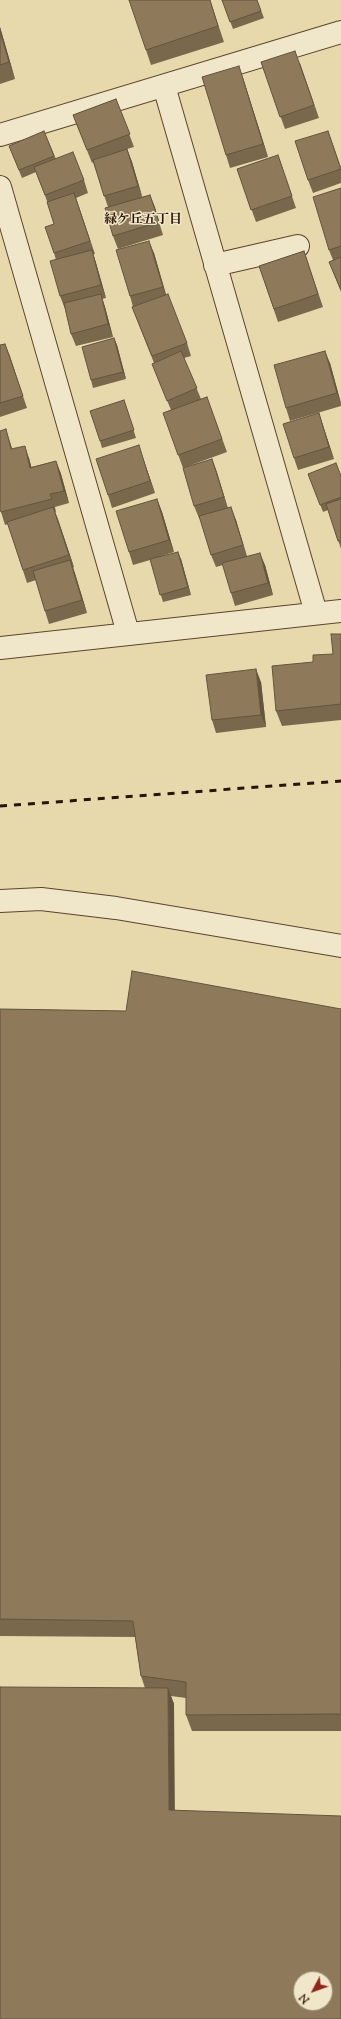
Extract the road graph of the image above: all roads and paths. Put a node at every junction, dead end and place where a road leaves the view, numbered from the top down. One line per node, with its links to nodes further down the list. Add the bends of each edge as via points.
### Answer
1 (341, 32): 2 (street)
2 (164, 86): 3 (street); 6 (street)
3 (0, 135)
4 (0, 186): 9 (street)
5 (298, 246): 6 (street)
6 (215, 265): 8 (street)
7 (341, 611): 8 (street)
8 (316, 613): 9 (street)
9 (128, 633): 10 (street)
10 (0, 648)
11 (0, 901): 12 (street, via 40,899)
12 (341, 946)

